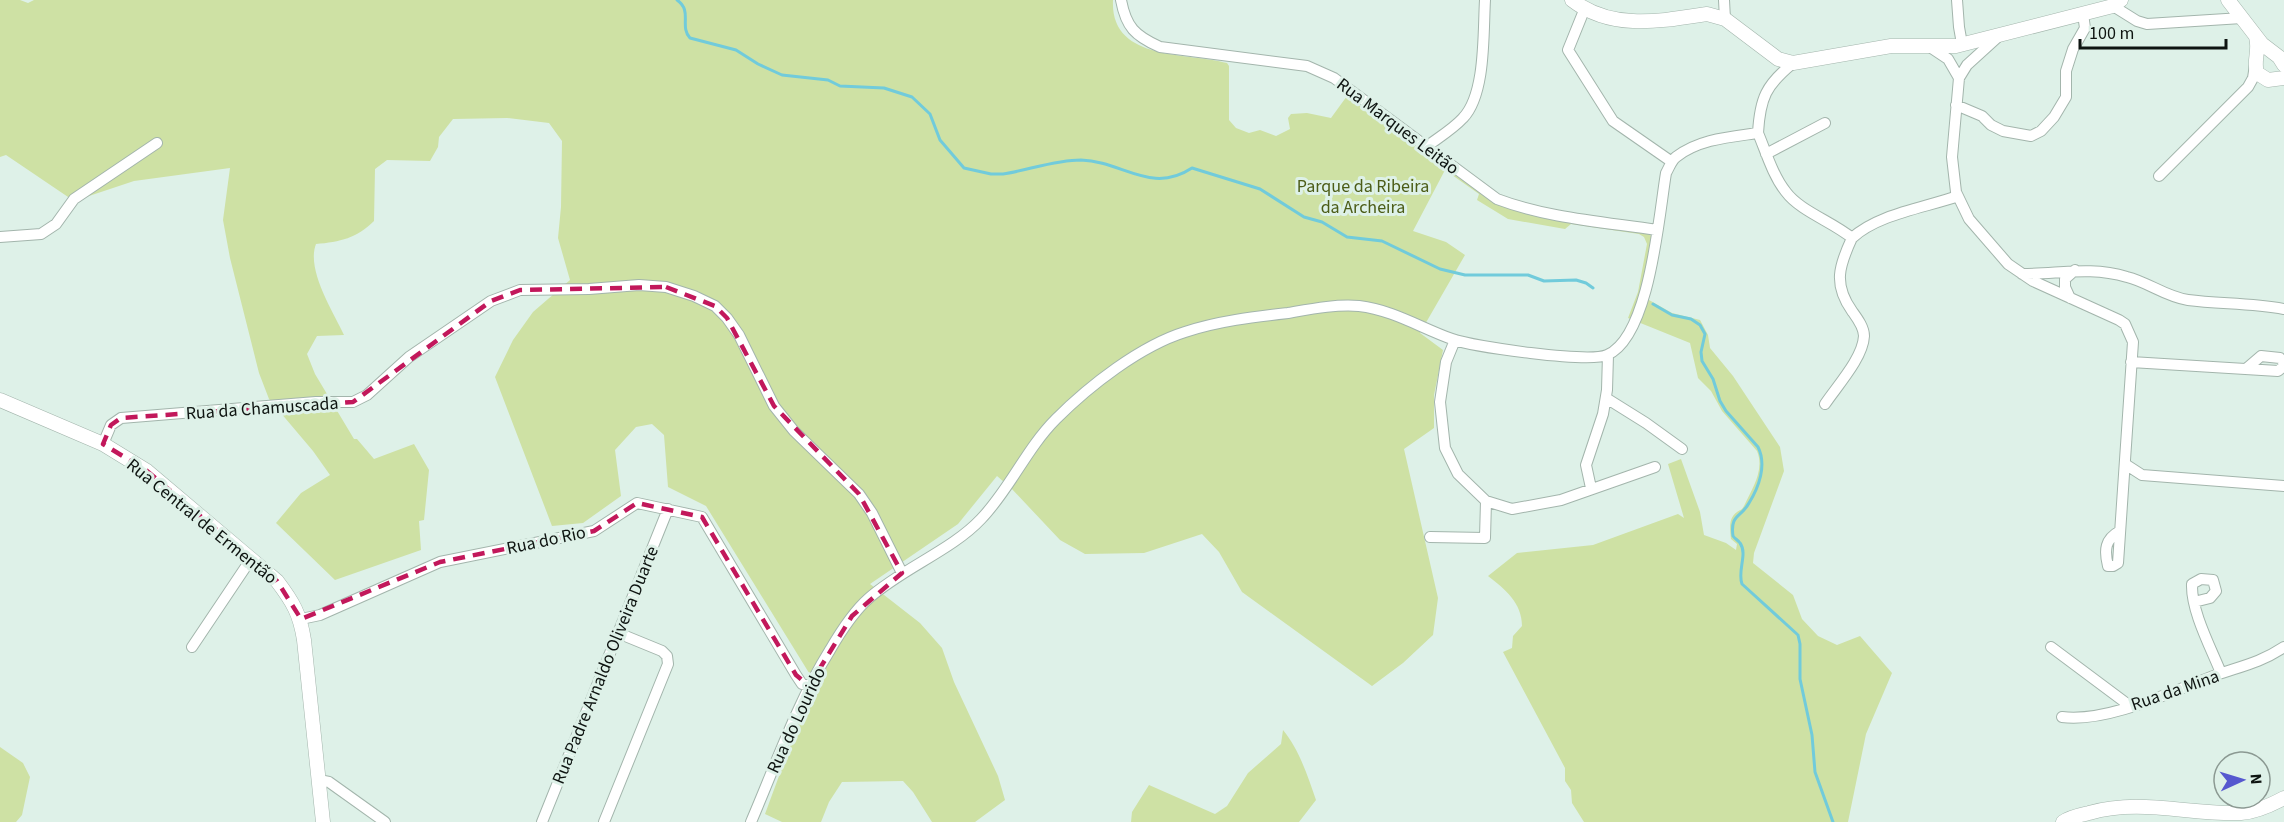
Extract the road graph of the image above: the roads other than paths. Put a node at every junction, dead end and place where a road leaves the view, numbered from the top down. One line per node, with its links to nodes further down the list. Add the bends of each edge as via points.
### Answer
1 (1121, 0): 26 (street, Rua Marques Leitão, via 1133,32 1144,40 1160,47 1306,66 1334,78)
2 (1485, 0): 26 (street, via 1481,65 1471,108)
3 (1572, 0): 8 (street)
4 (1724, 0): 11 (street)
5 (1957, 0): 14 (street)
6 (2228, 0): 10 (street)
7 (2117, 3): 9 (street); 10 (street, via 2147,24)
8 (1585, 8): 11 (street, via 1606,18 1634,22 1707,14); 28 (street, via 1568,50 1613,121)
9 (2082, 14): 12 (street); 22 (street, via 2085,28 2066,71 2066,97 2041,131 2031,136 2003,131)
10 (2242, 18): 13 (street)
11 (1725, 19): 17 (street, via 1778,59)
12 (2002, 33): 14 (street); 19 (street, via 1967,65)
13 (2255, 35): 16 (street); 18 (street, via 2259,46)
14 (1962, 44): 15 (street)
15 (1930, 47): 17 (street, via 1891,46); 19 (street, via 1948,59)
16 (2280, 60): 18 (street, via 2262,54); 20 (street, via 2282,70)
17 (1793, 63): 24 (street, via 1768,88 1759,108)
18 (2255, 63): 20 (street, via 2257,73); 21 (street, via 2253,78)
19 (1959, 78): 22 (street)
20 (2275, 79): 21 (street, via 2255,83)
21 (2245, 90): 29 (street)
22 (1956, 105): 30 (street, via 1952,157)
23 (1825, 123): 27 (street)
24 (1758, 133): 27 (street); 28 (street, via 1698,145)
25 (157, 143): 32 (street, via 74,199 56,224 41,234)
26 (1426, 147): 31 (street, Rua Marques Leitão, via 1497,199 1520,208)
27 (1766, 154): 33 (street, via 1786,193)
28 (1672, 162): 31 (street, via 1666,173)
29 (2159, 176)
30 (1958, 196): 33 (street, via 1879,220); 35 (street, via 1969,219 2008,264)
31 (1658, 230): 39 (street, via 1641,309 1619,346)
32 (0, 237)
33 (1852, 238): 44 (street, via 1841,263 1840,290 1864,335 1857,358)
34 (2075, 270): 35 (street); 36 (street, via 2065,279); 37 (street, via 2126,276 2186,300)
35 (2022, 274): 36 (street)
36 (2070, 298): 40 (street, via 2126,324 2133,342)
37 (2284, 309)
38 (1455, 340): 39 (street, Rua do Lourido, via 1539,354 1591,358); 53 (street, via 1446,362 1440,402 1446,448 1458,474); 58 (street, Rua do Lourido, via 1387,312 1357,306 1233,320 1183,332 1157,343 1091,389 1055,420 999,501 972,529)
39 (1608, 355): 42 (street)
40 (2131, 363): 41 (street, via 2278,371); 47 (street)
41 (2284, 364)
42 (1606, 398): 46 (street); 52 (street, via 1586,465)
43 (0, 400): 45 (street, Rua Central de Ermentão)
44 (1825, 404)
45 (103, 444): 57 (street, Rua Central de Ermentão, via 147,471); 58 (street, Rua da Chamuscada, via 111,425 121,418 353,402 367,395 409,357 491,301 520,290 666,287 715,306 727,318 774,406 859,494)
46 (1682, 449)
47 (2125, 464): 49 (street); 50 (street)
48 (1655, 467): 52 (street)
49 (2142, 475): 50 (street); 51 (street)
50 (2124, 485): 55 (street)
51 (2284, 486)
52 (1591, 488): 53 (street, via 1561,500 1512,509)
53 (1486, 501): 56 (street, via 1485,538)
54 (668, 509): 60 (street, Rua do Rio, via 637,503 594,531 440,562 320,615); 61 (street, Rua Padre Arnaldo Oliveira Duarte); 66 (street, Rua do Rio, via 702,517 796,675)
55 (2120, 531)
56 (1430, 537)
57 (251, 559): 60 (street, Rua Central de Ermentão, via 277,581 293,601); 62 (street)
58 (902, 573): 66 (street, Rua do Lourido, via 881,587 852,616)
59 (2194, 602): 65 (street)
60 (300, 619): 69 (street, Rua Central de Ermentão)
61 (618, 633): 74 (street, Rua Padre Arnaldo Oliveira Duarte); 75 (street, via 662,651 668,664)
62 (192, 647)
63 (2284, 647): 65 (street, Rua da Mina, via 2251,665)
64 (2051, 648): 67 (street)
65 (2222, 673): 67 (street, Rua da Mina)
66 (809, 686): 76 (street, Rua do Lourido)
67 (2130, 706): 68 (street, Rua da Mina, via 2098,715)
68 (2062, 717)
69 (319, 780): 72 (street, Rua Central de Ermentão); 73 (street, via 328,782)
70 (2284, 798): 71 (street)
71 (2247, 817): 77 (street, via 2123,807 2094,811)
72 (323, 822)
73 (385, 822)
74 (542, 822)
75 (604, 822)
76 (751, 822)
77 (2063, 822)

